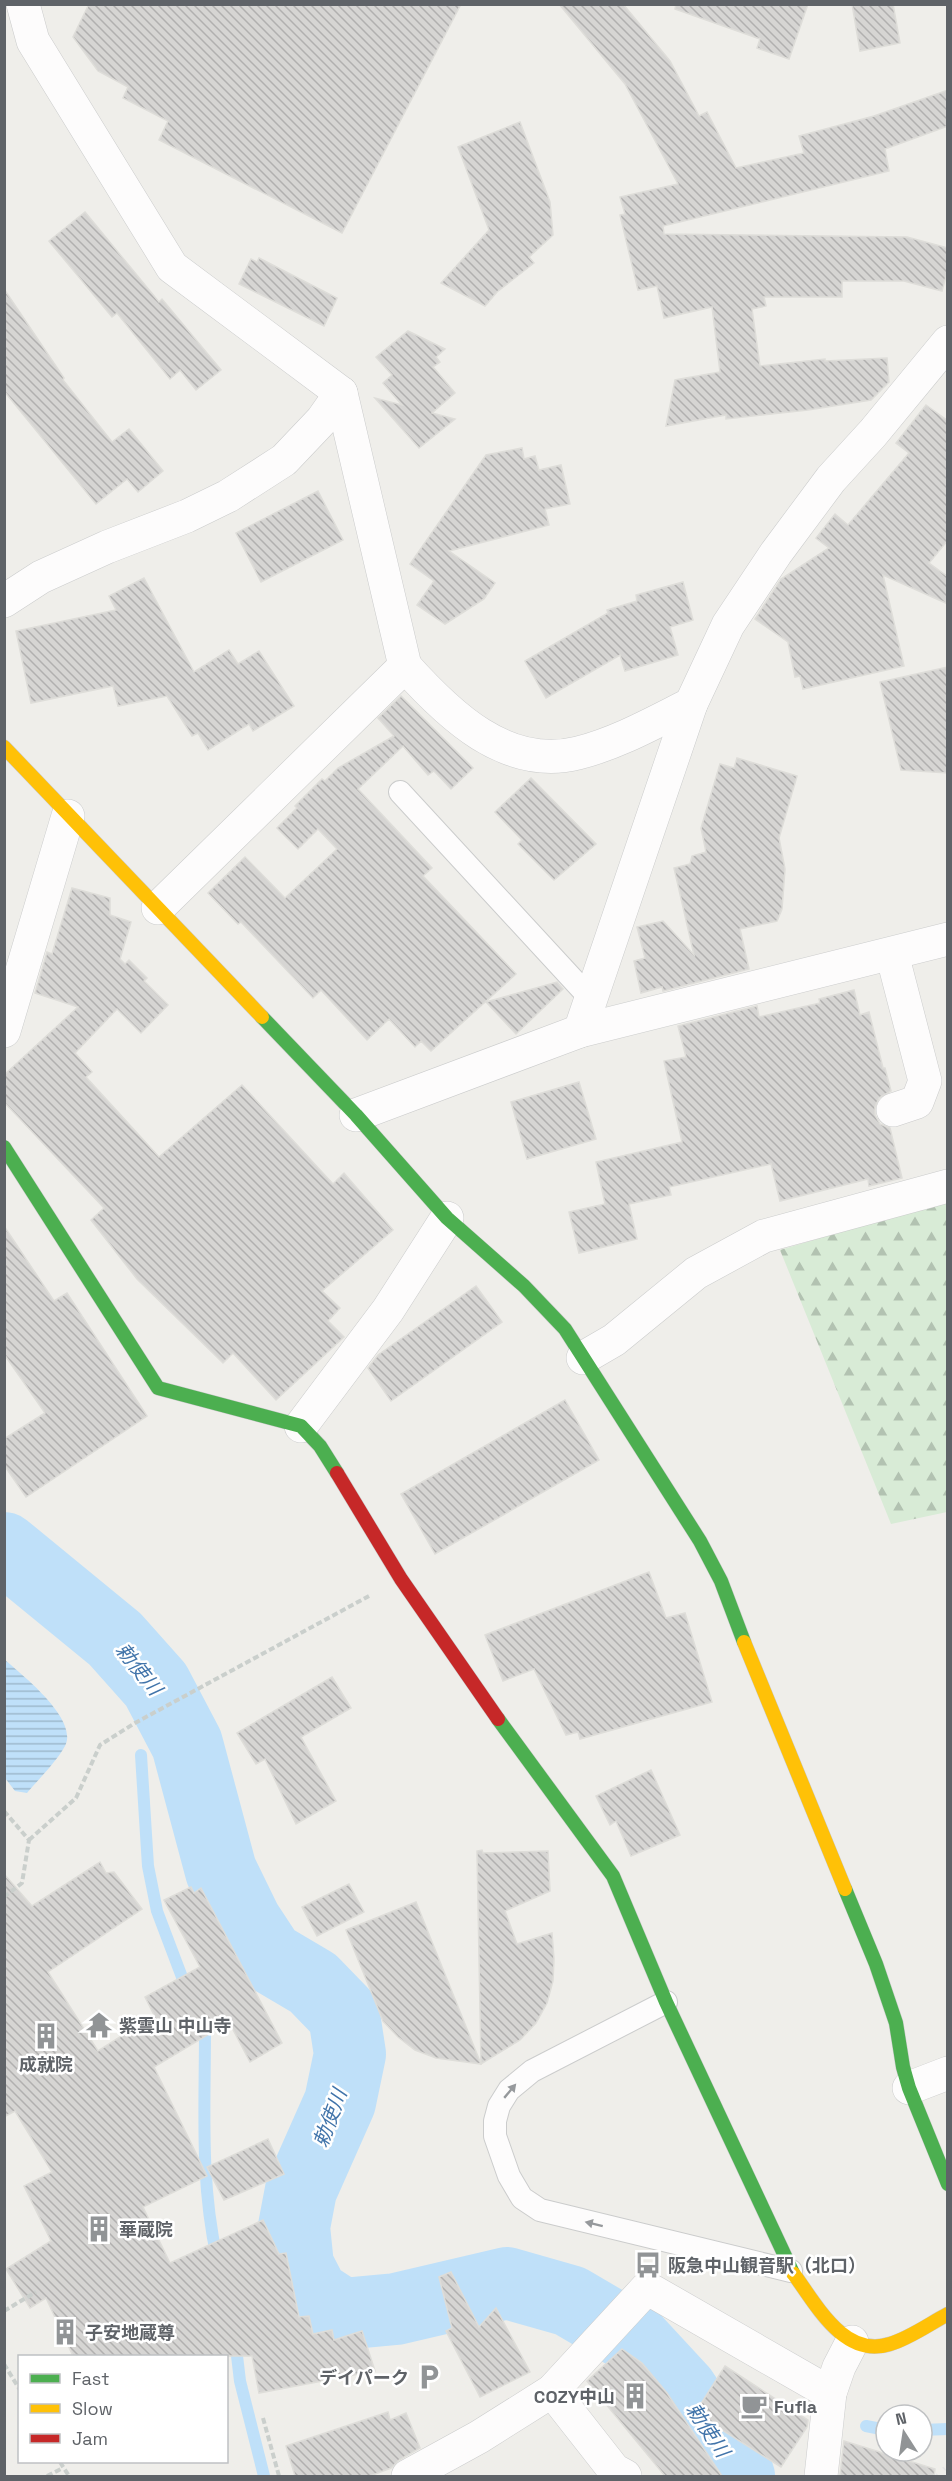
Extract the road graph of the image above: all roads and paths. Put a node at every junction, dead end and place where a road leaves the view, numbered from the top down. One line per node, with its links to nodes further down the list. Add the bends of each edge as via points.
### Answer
1 (23, 4): 3 (street, via 33,41 172,267)
2 (948, 342): 6 (street, via 831,479 776,553 728,625)
3 (341, 393): 4 (street, via 322,420 284,460 228,496 52,572); 5 (street)
4 (4, 601)
5 (405, 666): 6 (street, via 463,723 517,751 550,757 578,754 623,738); 10 (street)
6 (691, 704): 13 (street)
7 (4, 747): 9 (street)
8 (400, 792): 13 (lane)
9 (68, 816): 10 (street); 14 (street)
10 (158, 908): 17 (street)
11 (948, 939): 12 (street)
12 (892, 954): 15 (street); 16 (street, via 925,1081 917,1102)
13 (591, 999): 15 (street)
14 (4, 1030)
15 (580, 1031): 17 (street)
16 (892, 1110)
17 (356, 1114): 20 (street)
18 (4, 1147): 22 (street, via 158,1388)
19 (948, 1185): 21 (street, via 764,1236 696,1273 614,1340)
20 (447, 1218): 21 (street, via 547,1308); 22 (street, via 388,1310)
21 (583, 1358): 29 (street, via 700,1541 721,1581 876,1964 896,2023)
22 (301, 1426): 23 (street, via 320,1446)
23 (401, 1579): 25 (path, via 100,1745 76,1798); 27 (street, via 613,1876)
24 (4, 1811): 25 (path)
25 (29, 1840): 26 (path, via 22,1883)
26 (4, 1897)
27 (666, 2002): 31 (street); 31 (lane, one-way to 27, via 540,2210 522,2198 509,2175 495,2136 495,2121 510,2090 532,2071)
28 (948, 2073): 29 (street)
29 (909, 2088): 30 (street)
30 (948, 2184)
31 (790, 2271): 35 (street, via 829,2321)
32 (36, 2292): 33 (path)
33 (4, 2311)
34 (948, 2314): 35 (street, via 888,2345 870,2347)
35 (852, 2342): 39 (street)
36 (4, 2364): 37 (path)
37 (18, 2387)
38 (552, 2391): 39 (street, via 647,2288); 46 (street); 47 (street, via 614,2470)
39 (830, 2392): 48 (street)
40 (263, 2418): 45 (path)
41 (61, 2463): 44 (path)
42 (61, 2469): 43 (path)
43 (47, 2476)
44 (69, 2476)
45 (279, 2476)
46 (408, 2476)
47 (625, 2476)
48 (821, 2476)

